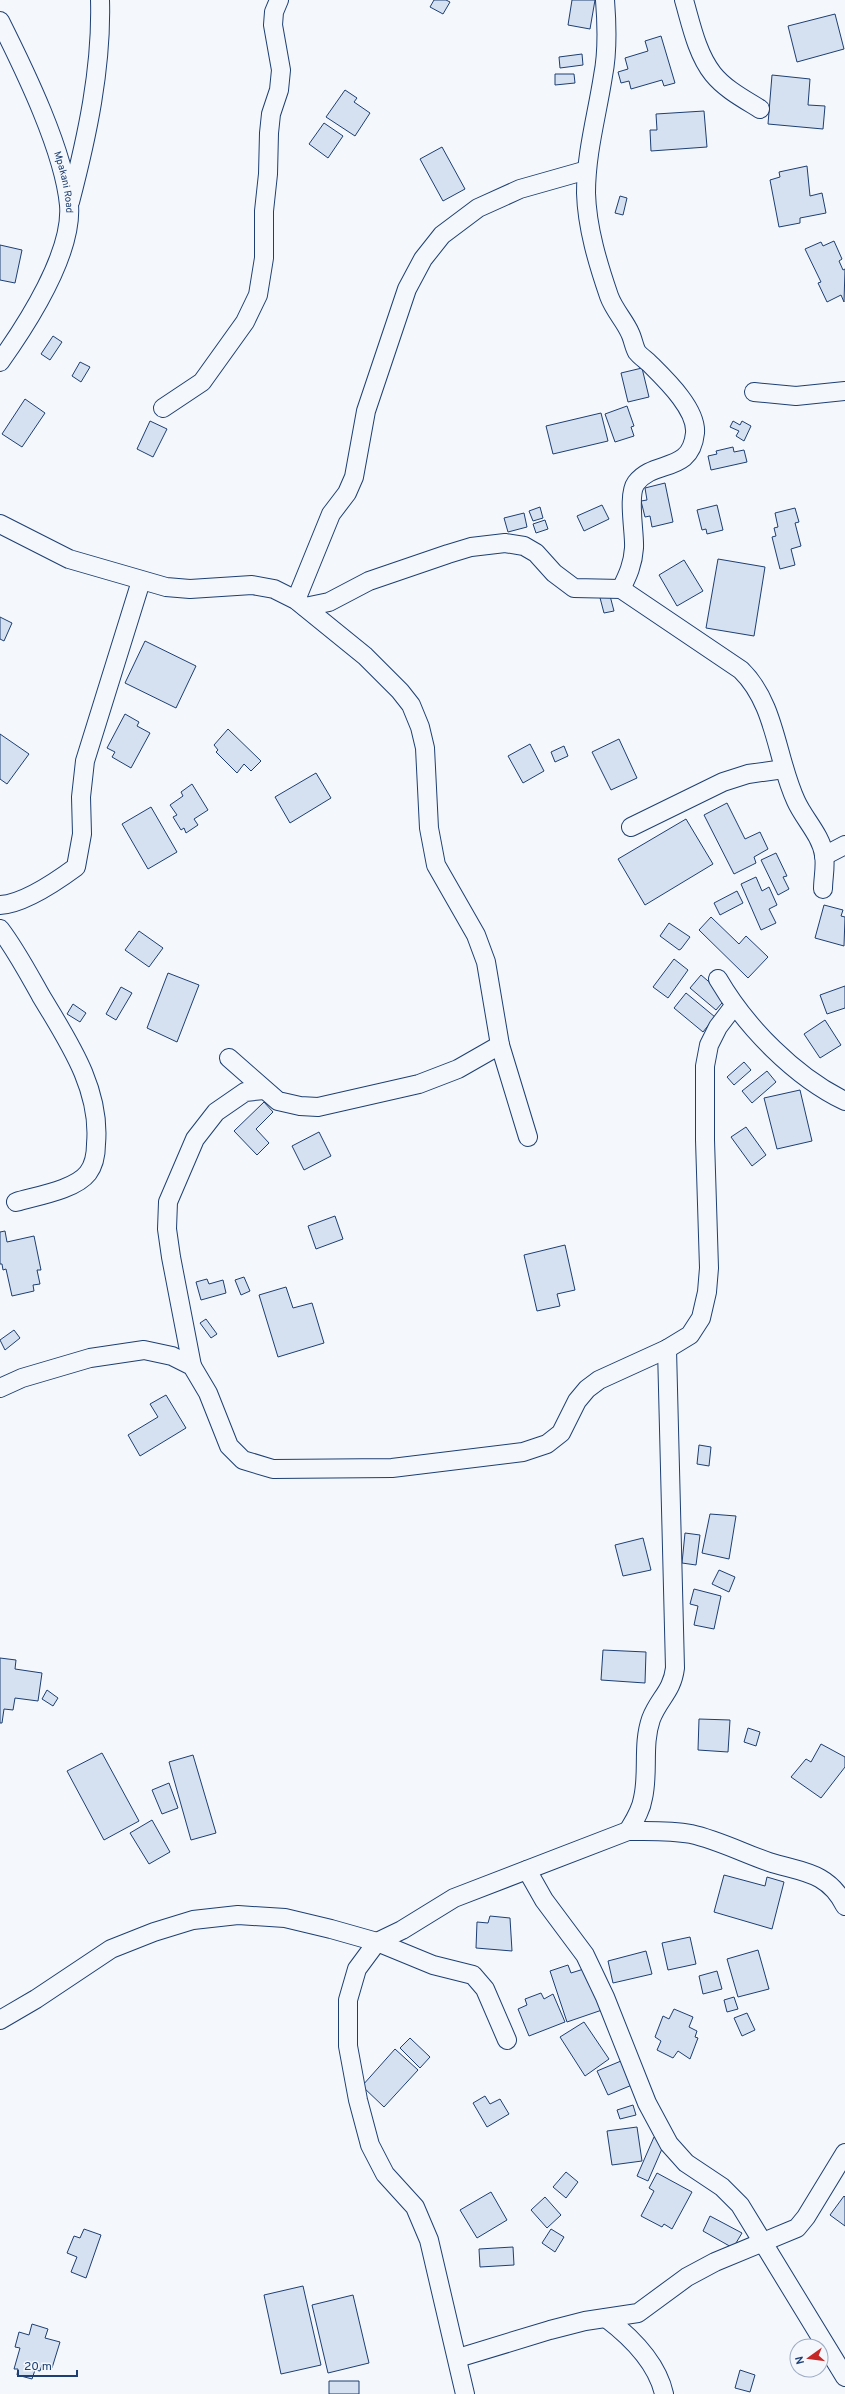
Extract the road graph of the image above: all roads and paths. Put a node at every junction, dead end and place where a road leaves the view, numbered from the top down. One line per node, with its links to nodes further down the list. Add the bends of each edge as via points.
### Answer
1 (100, 0): 8 (street, via 89,126)
2 (280, 0): 12 (street, via 274,12 273,25 278,47 280,77 269,134 264,258 258,295 245,322 202,382)
3 (605, 0): 7 (street, via 607,42 604,75 593,124)
4 (684, 0): 6 (street, via 705,62 731,90)
5 (0, 21): 8 (street, Mpakani Road, via 58,155)
6 (760, 109)
7 (587, 170): 15 (street, via 586,194 592,236 610,298 630,333 637,352 679,395 690,413 695,432 692,450 681,461 647,475 636,483 632,499 634,541 631,568); 16 (street, via 520,189 478,208 442,235 423,259 407,289 366,411 354,476 325,526)
8 (69, 206): 9 (street, Mpakani Road, via 65,240 57,263 34,310)
9 (0, 362)
10 (845, 391): 11 (street, via 796,396)
11 (754, 392)
12 (163, 408)
13 (0, 524): 14 (street, via 69,559)
14 (141, 581): 16 (street, via 190,589 252,584 274,589); 22 (street, via 85,761 81,797 82,834 76,867 32,894)
15 (622, 589): 16 (street, via 574,588 554,573 536,553 524,546 505,542 471,547 448,554 369,581 329,602); 17 (street, via 741,670 752,681 768,715)
16 (301, 603): 26 (street, via 384,675 411,705 425,748 429,828 436,865 476,935 486,962)
17 (784, 769): 18 (street, via 748,774 723,782); 20 (street, via 796,802 815,833)
18 (631, 827)
19 (845, 845): 20 (street)
20 (824, 856): 21 (street)
21 (823, 889)
22 (0, 905)
23 (0, 928): 31 (street, via 57,1021 81,1067 92,1097 98,1127 95,1157 88,1173 74,1184)
24 (718, 979): 25 (street)
25 (734, 1006): 29 (street, via 790,1064 827,1092); 32 (street, via 718,1027 709,1045 705,1066 709,1268 707,1292 701,1318 690,1335)
26 (500, 1045): 28 (street, via 458,1069 420,1084 325,1106 300,1106 278,1101); 30 (street)
27 (229, 1058): 28 (street)
28 (264, 1090): 33 (street, via 245,1092 216,1112 195,1139 168,1202 167,1229 171,1257)
29 (845, 1100)
30 (528, 1137)
31 (16, 1202)
32 (666, 1348): 33 (street, via 599,1380 587,1389 577,1401 561,1433 547,1444 523,1452 392,1468 273,1469 243,1460 229,1446 208,1392); 35 (street, via 675,1668 670,1689 660,1701 651,1719 646,1743 643,1798)
33 (192, 1366): 34 (street, via 172,1356 144,1350 90,1358 22,1378)
34 (0, 1388)
35 (628, 1831): 36 (street); 37 (street, via 657,1830 692,1834 770,1862 812,1873 828,1884)
36 (527, 1870): 38 (street, via 454,1898); 42 (street, via 544,1900 585,1956 605,1997 647,2103 669,2144 686,2163 722,2187 740,2206)
37 (845, 1906)
38 (377, 1942): 39 (street, via 285,1918 238,1915 193,1920 111,1949); 40 (street, via 432,1965 473,1975 484,1989); 44 (street, via 357,1969 348,2000 348,2046 358,2100 370,2145 385,2174 415,2207 429,2240)
39 (0, 2020)
40 (507, 2040)
41 (845, 2153): 42 (street, via 797,2228)
42 (764, 2242): 43 (street, via 715,2262 687,2278 638,2313); 45 (street)
43 (606, 2318): 44 (street, via 550,2330); 47 (street, via 626,2333 644,2353)
44 (458, 2358): 46 (street)
45 (845, 2377)
46 (464, 2394)
47 (664, 2394)

